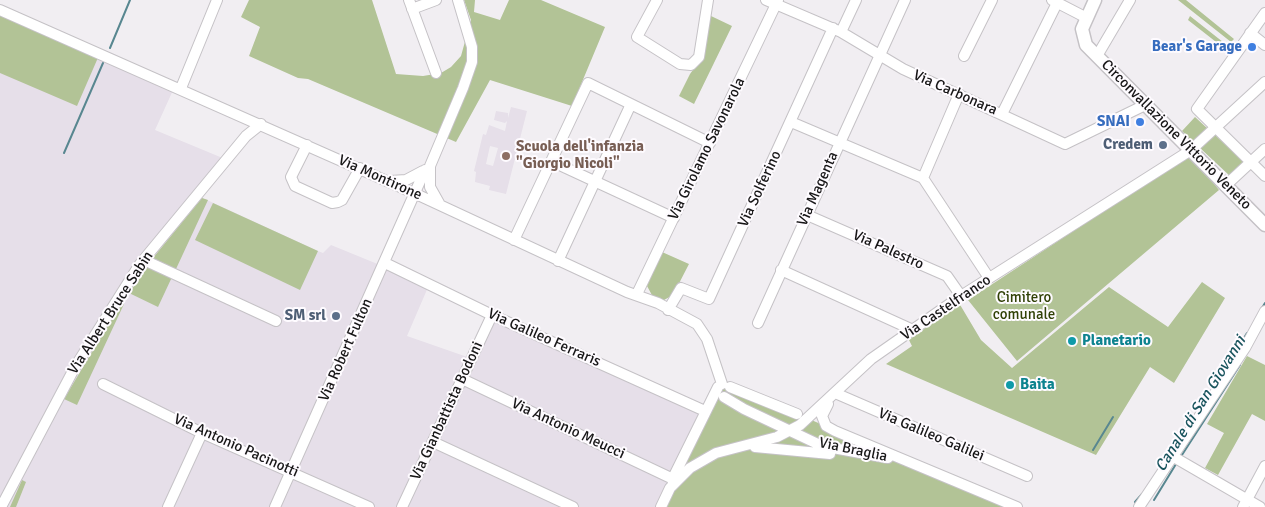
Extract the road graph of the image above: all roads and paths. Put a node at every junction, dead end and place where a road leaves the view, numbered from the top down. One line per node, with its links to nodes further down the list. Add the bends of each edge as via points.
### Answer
1 (217, 0): 25 (street)
2 (436, 0): 13 (street)
3 (458, 0): 43 (street, Via Robert Fulton, via 472,47 472,62)
4 (656, 0): 5 (street, via 637,37 680,64 691,65 699,57)
5 (708, 0)
6 (856, 0): 17 (street, Via Solferino)
7 (905, 0): 20 (street, Via Magenta)
8 (992, 0): 21 (street)
9 (1095, 0): 16 (main road)
10 (1130, 0): 22 (street)
11 (773, 1): 17 (street, Via Carbonara); 36 (street, Via Girolamo Savonarola)
12 (1054, 1): 16 (street); 29 (street)
13 (410, 5): 23 (street)
14 (0, 10): 25 (street, Via Montirone)
15 (1265, 13): 18 (street)
16 (1085, 17): 22 (main road, Circonvallazione Vittorio Veneto, via 1082,29 1086,45)
17 (837, 30): 20 (street, Via Carbonara); 31 (street, Via Solferino)
18 (1250, 33): 19 (street); 33 (street, via 1197,109)
19 (1265, 45)
20 (880, 55): 26 (street, Via Carbonara); 35 (street, Via Magenta)
21 (964, 56)
22 (1097, 56): 28 (main road, Circonvallazione Vittorio Veneto)
23 (436, 73)
24 (1265, 82): 33 (street, Via Castelfranco)
25 (181, 88): 30 (street, Via Montirone)
26 (959, 94): 29 (street, Via Carbonara); 45 (street)
27 (631, 104): 36 (street); 40 (street, via 588,83); 47 (street)
28 (1145, 105): 29 (street, Via Carbonara, via 1065,144); 39 (main road, Circonvallazione Vittorio Veneto)
29 (1002, 114)
30 (249, 118): 32 (street, Via Montirone); 34 (street, Via Albert Bruce Sabin)
31 (791, 122): 35 (street); 62 (street, Via Solferino, via 709,299 681,288)
32 (261, 124): 34 (street, Via Albert Bruce Sabin); 37 (street, Via Montirone)
33 (1214, 128): 39 (street, Via Castelfranco); 41 (street)
34 (246, 136): 55 (street, Via Albert Bruce Sabin)
35 (839, 142): 45 (street); 51 (street, Via Magenta)
36 (710, 143): 52 (street, Via Girolamo Savonarola)
37 (307, 145): 42 (street, Via Montirone); 42 (street, via 291,177 295,186 332,203 342,200)
38 (1265, 149): 41 (street)
39 (1191, 150): 48 (main road, Circonvallazione Vittorio Veneto); 59 (street, Via Castelfranco)
40 (551, 161): 47 (street); 54 (street)
41 (1250, 162): 44 (street); 48 (street)
42 (360, 168): 46 (street, Via Montirone)
43 (428, 170): 46 (street, via 406,180); 49 (street, Via Robert Fulton); 50 (street, via 430,187)
44 (1265, 176)
45 (923, 178): 59 (street)
46 (387, 181): 49 (street, Via Montirone)
47 (595, 183): 52 (street); 56 (street)
48 (1226, 186): 53 (main road, Circonvallazione Vittorio Veneto)
49 (416, 194): 50 (street, Via Montirone); 57 (street, Via Robert Fulton)
50 (440, 205): 54 (street, Via Montirone)
51 (807, 215): 58 (street, Via Magenta); 61 (street, Via Palestro, via 947,276)
52 (674, 218): 60 (street, Via Girolamo Savonarola)
53 (1265, 226)
54 (514, 240): 56 (street, Via Montirone)
55 (144, 260): 65 (street); 85 (street, Via Albert Bruce Sabin, via 75,367)
56 (558, 261): 60 (street, Via Montirone)
57 (385, 263): 64 (street, Via Galileo Ferraris); 81 (street, Via Robert Fulton)
58 (782, 270): 66 (street, Via Magenta); 67 (street)
59 (989, 278): 61 (street, Via Castelfranco)
60 (637, 294): 62 (street, Via Montirone)
61 (960, 296): 67 (street, Via Castelfranco)
62 (668, 310): 70 (street, Via Montirone, via 697,324 703,332)
63 (1265, 311): 78 (street)
64 (492, 315): 68 (street, Via Gianbattista Bodoni); 72 (street, Via Galileo Ferraris)
65 (276, 321)
66 (758, 323)
67 (914, 330): 71 (street, Via Castelfranco, via 871,359)
68 (462, 379): 76 (street, Via Gianbattista Bodoni); 83 (street, Via Antonio Meucci)
69 (103, 384): 74 (street, Via Antonio Pacinotti)
70 (725, 389): 72 (street, Via Castelfranco); 73 (street); 75 (street, Via Montirone, via 758,416)
71 (834, 395): 75 (street, Via Castelfranco); 79 (street, Via Braglia, via 822,416 826,426); 82 (street, Via Galileo Galilei)
72 (705, 411): 83 (street, Via Castelfranco)
73 (797, 414)
74 (202, 432): 81 (street, Via Antonio Pacinotti); 86 (street)
75 (789, 432): 77 (street, Via Castelfranco); 79 (street, Via Braglia, via 832,449)
76 (432, 442): 89 (street, Via Gianbattista Bodoni); 90 (street)
77 (731, 448): 79 (street, Via Castelfranco, via 768,447); 83 (street, Via Castelfranco, via 690,468)
78 (1177, 459): 84 (street); 93 (street)
79 (918, 466): 92 (street, Via Braglia)
80 (1265, 466): 84 (street)
81 (291, 471): 87 (street, Via Robert Fulton); 88 (street, Via Antonio Pacinotti)
82 (1027, 476)
83 (671, 484): 91 (street, Via Castelfranco)
84 (1245, 504): 94 (street)
85 (1, 507)
86 (168, 507)
87 (275, 507)
88 (369, 507)
89 (402, 507)
90 (573, 507)
91 (661, 507)
92 (1017, 507)
93 (1139, 507)
94 (1260, 507)

